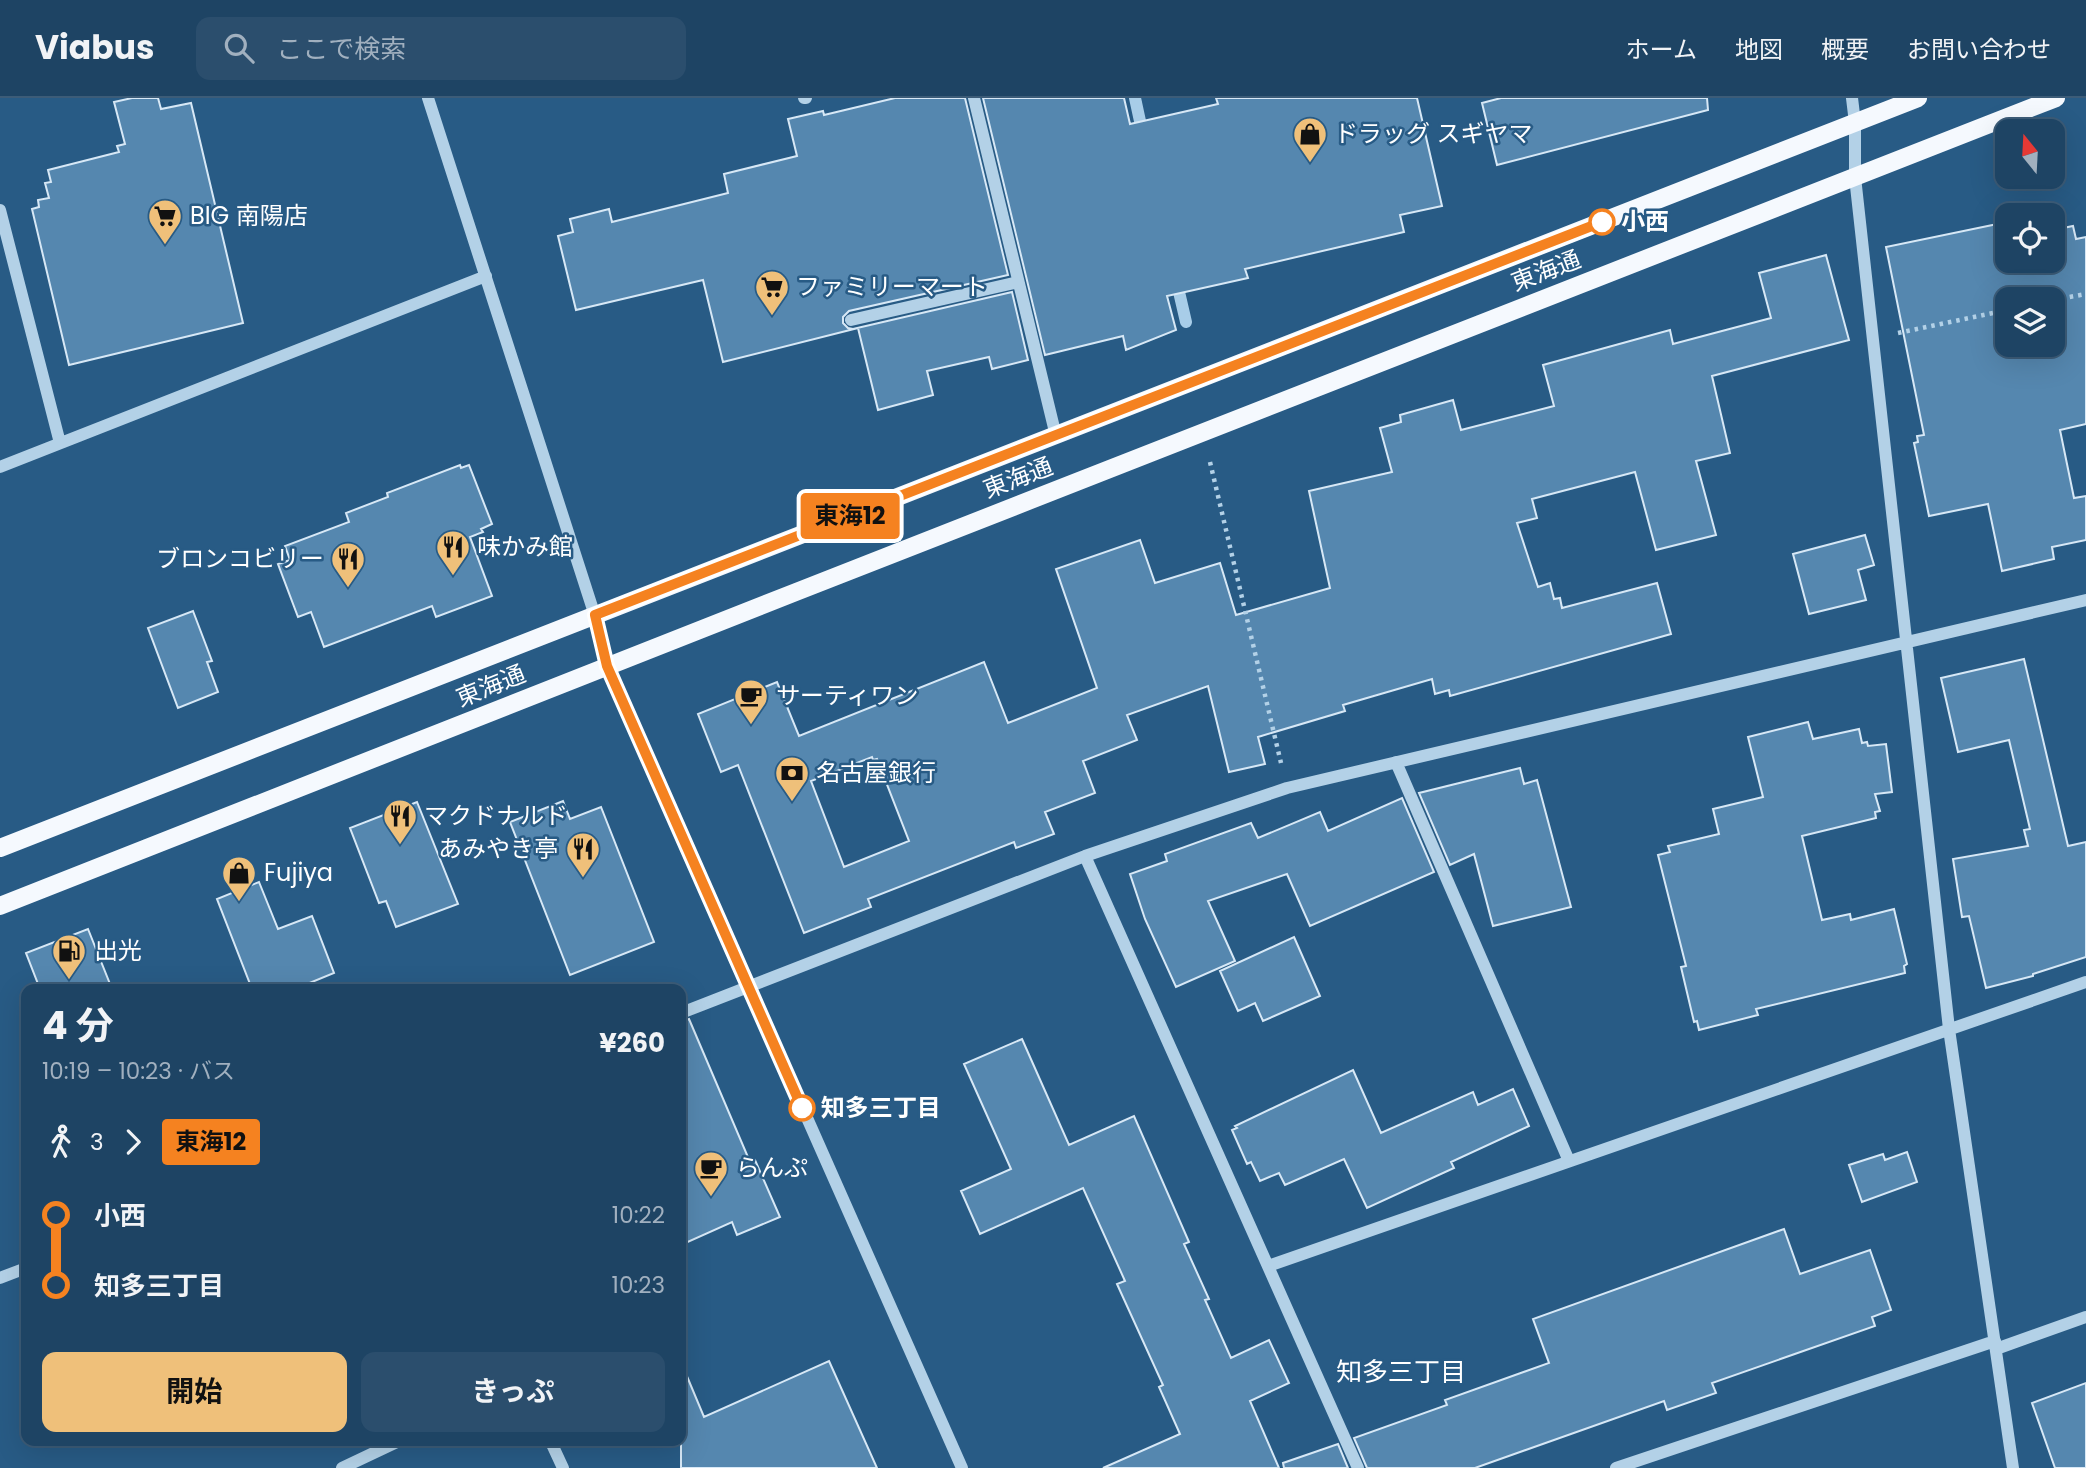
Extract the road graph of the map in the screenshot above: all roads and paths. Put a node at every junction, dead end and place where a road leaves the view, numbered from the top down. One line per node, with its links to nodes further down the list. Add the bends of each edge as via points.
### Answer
1 (428, 98): 9 (street)
2 (974, 98): 10 (street)
3 (1852, 98): 6 (street)
4 (1918, 98): 6 (main road, 東海通)
5 (2056, 98): 7 (main road, 東海通)
6 (1855, 123): 7 (street); 17 (main road, 東海通)
7 (1855, 177): 15 (street); 16 (main road, 東海通)
8 (0, 210): 18 (street)
9 (486, 276): 18 (street); 21 (street)
10 (1018, 282): 14 (street); 17 (street)
11 (2086, 294): 12 (path)
12 (2065, 298)
13 (1995, 313): 15 (path)
14 (851, 320)
15 (1873, 338): 22 (street)
16 (1203, 432): 23 (main road, 東海通); 25 (path)
17 (1056, 436): 21 (main road, 東海通)
18 (60, 443): 19 (street)
19 (0, 467)
20 (2086, 600): 22 (street)
21 (595, 615): 23 (street); 26 (main road, 東海通)
22 (1908, 643): 24 (street); 32 (street)
23 (607, 666): 28 (main road, 東海通); 30 (street)
24 (1396, 762): 25 (street); 33 (street)
25 (1287, 788): 27 (street)
26 (0, 848)
27 (1085, 856): 30 (street); 34 (street)
28 (0, 906)
29 (2086, 982): 32 (street)
30 (749, 986): 31 (street); 43 (street)
31 (686, 1011)
32 (1949, 1029): 33 (street); 38 (street)
33 (1569, 1161): 34 (street)
34 (1268, 1266): 44 (street)
35 (21, 1270): 36 (street)
36 (0, 1278)
37 (2086, 1317): 38 (street)
38 (1995, 1345): 45 (street); 46 (street)
39 (388, 1446): 41 (street)
40 (553, 1446): 42 (street)
41 (342, 1468)
42 (563, 1468)
43 (962, 1468)
44 (1358, 1468)
45 (1616, 1468)
46 (2013, 1468)

